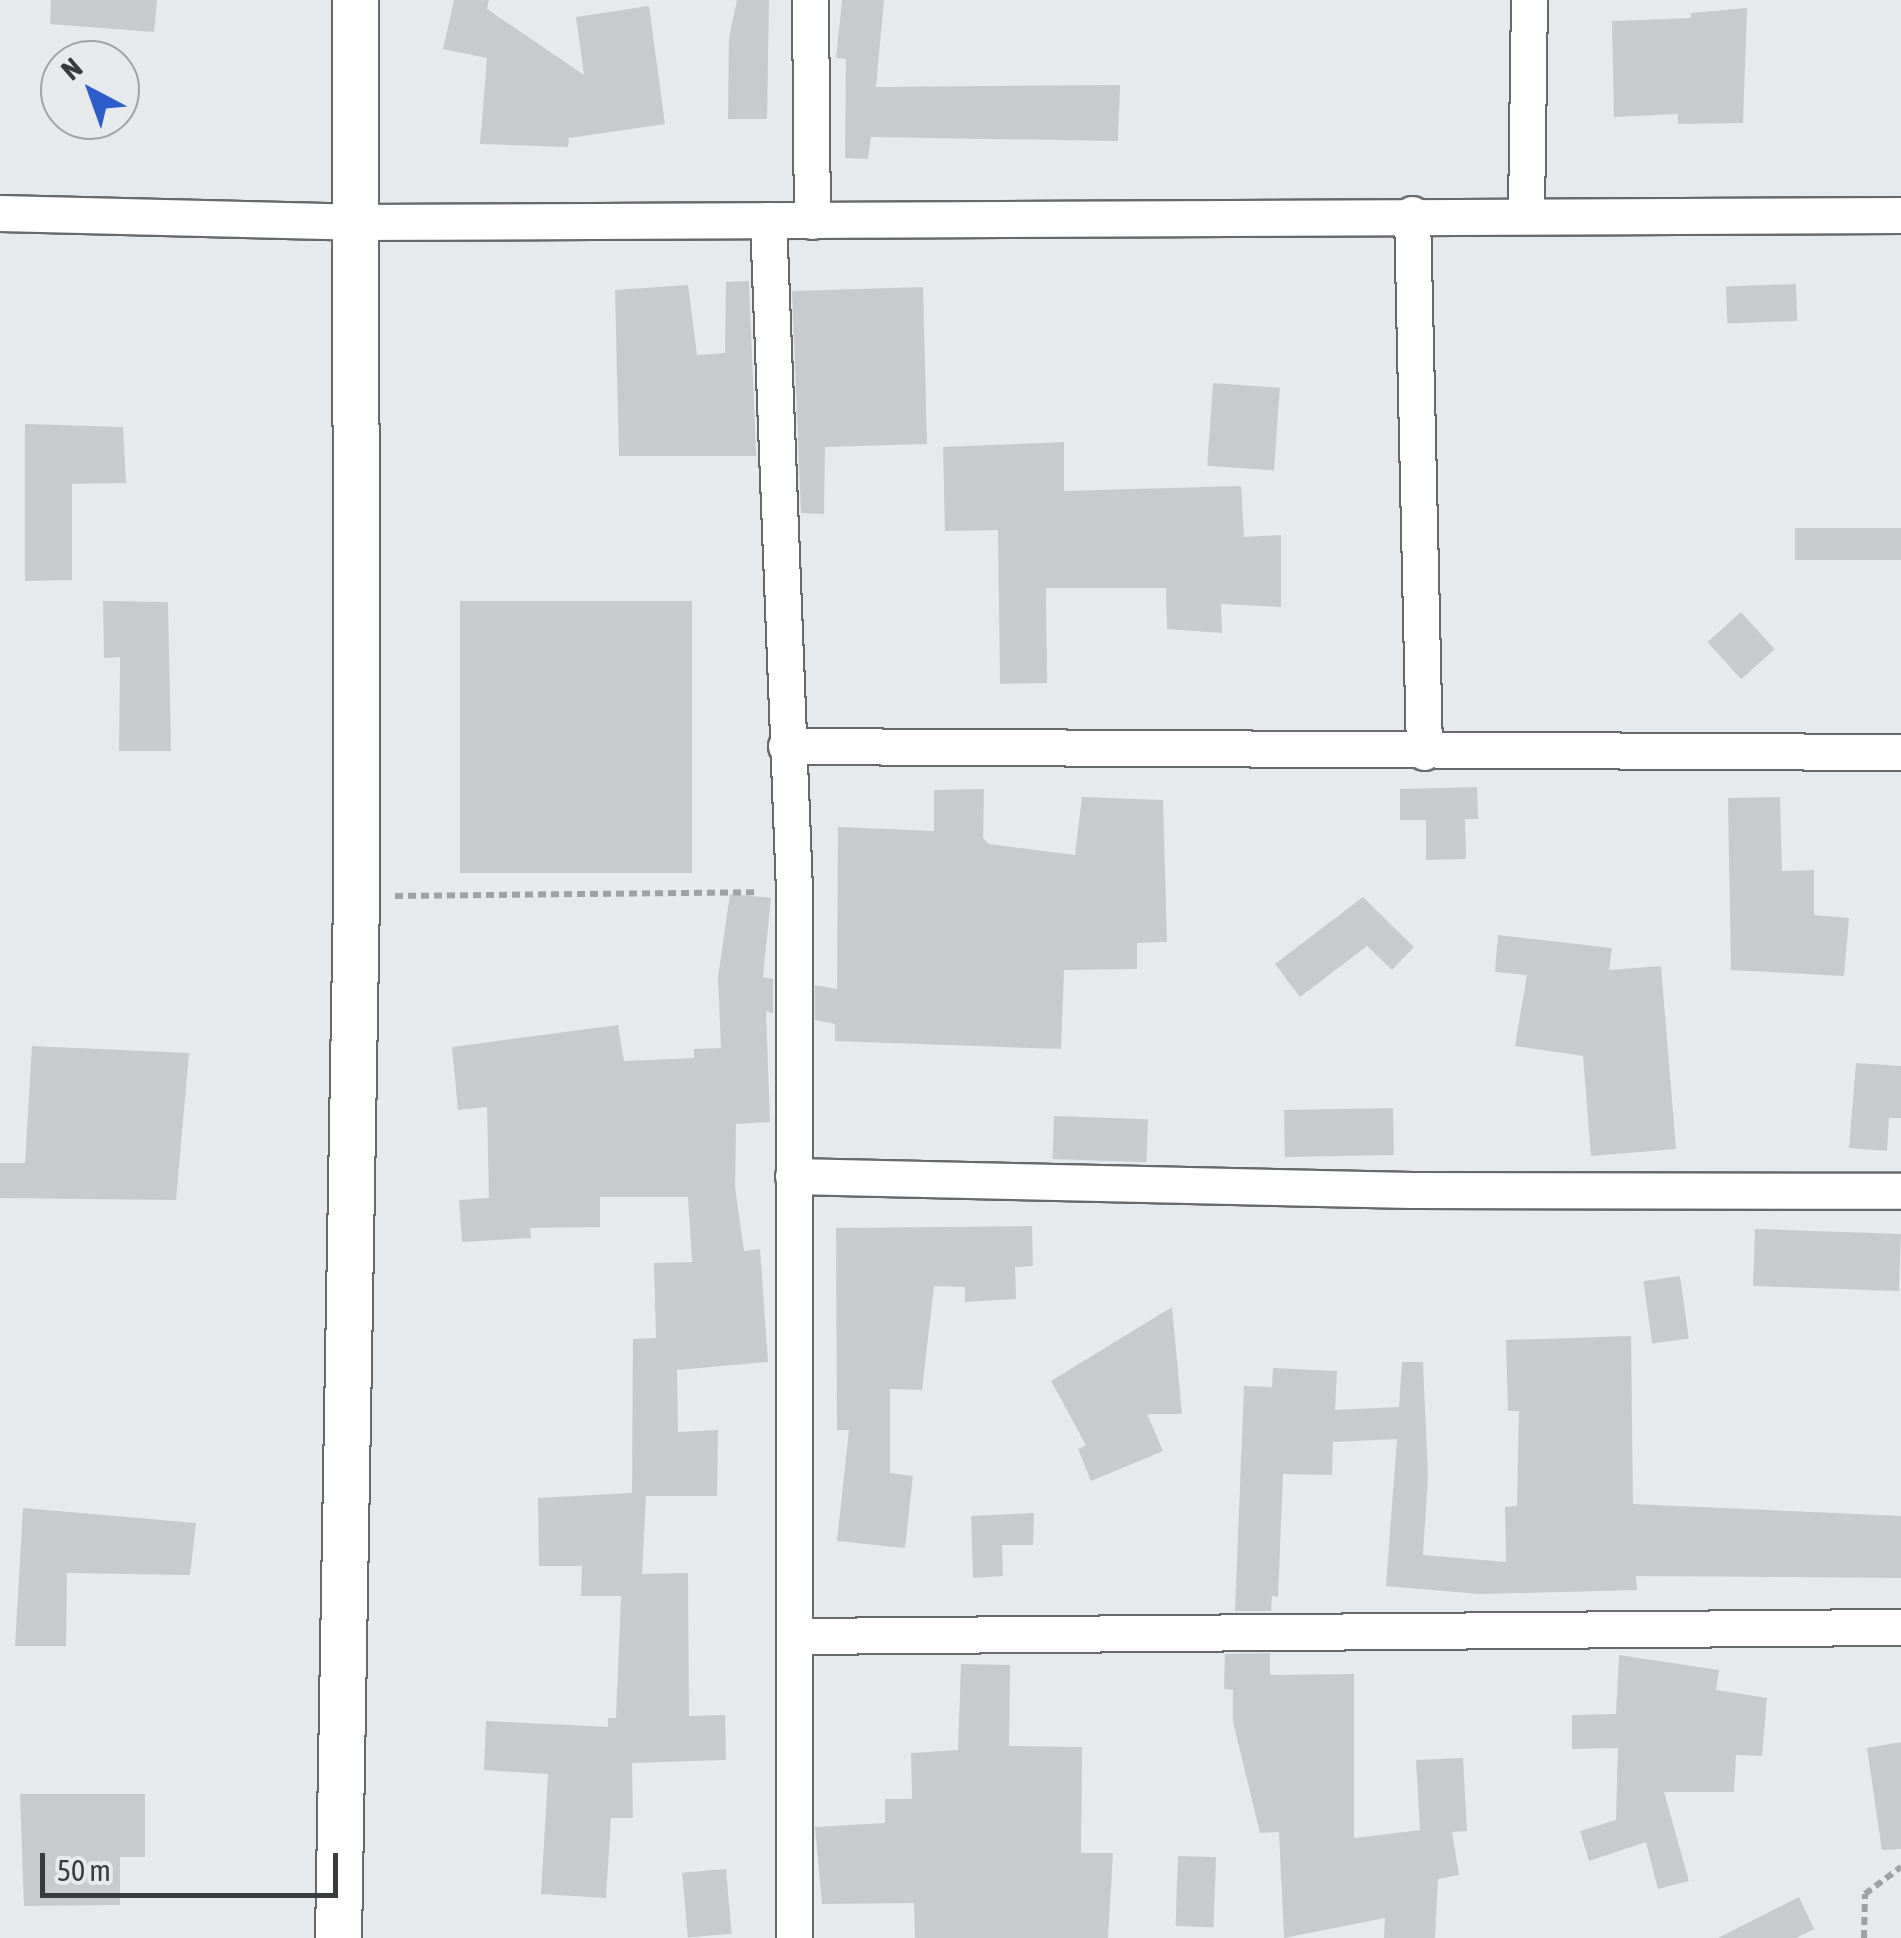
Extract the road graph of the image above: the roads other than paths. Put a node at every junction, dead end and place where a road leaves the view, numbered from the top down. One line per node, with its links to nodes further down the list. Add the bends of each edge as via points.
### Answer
1 (356, 0): 10 (street)
2 (810, 0): 9 (street)
3 (1529, 0): 4 (street)
4 (1526, 212): 6 (street); 7 (street)
5 (0, 213): 10 (street)
6 (1412, 214): 9 (street); 12 (street)
7 (1901, 215)
8 (768, 220): 9 (street); 10 (street); 11 (street)
9 (812, 221)
10 (356, 222): 18 (street, via 356,897)
11 (786, 746): 12 (street); 14 (street, via 794,892)
12 (1424, 752): 13 (street)
13 (1901, 752)
14 (793, 1176): 15 (street, via 1412,1190); 17 (street)
15 (1901, 1191)
16 (1901, 1626): 17 (street)
17 (796, 1636): 19 (street)
18 (338, 1938)
19 (794, 1938)

